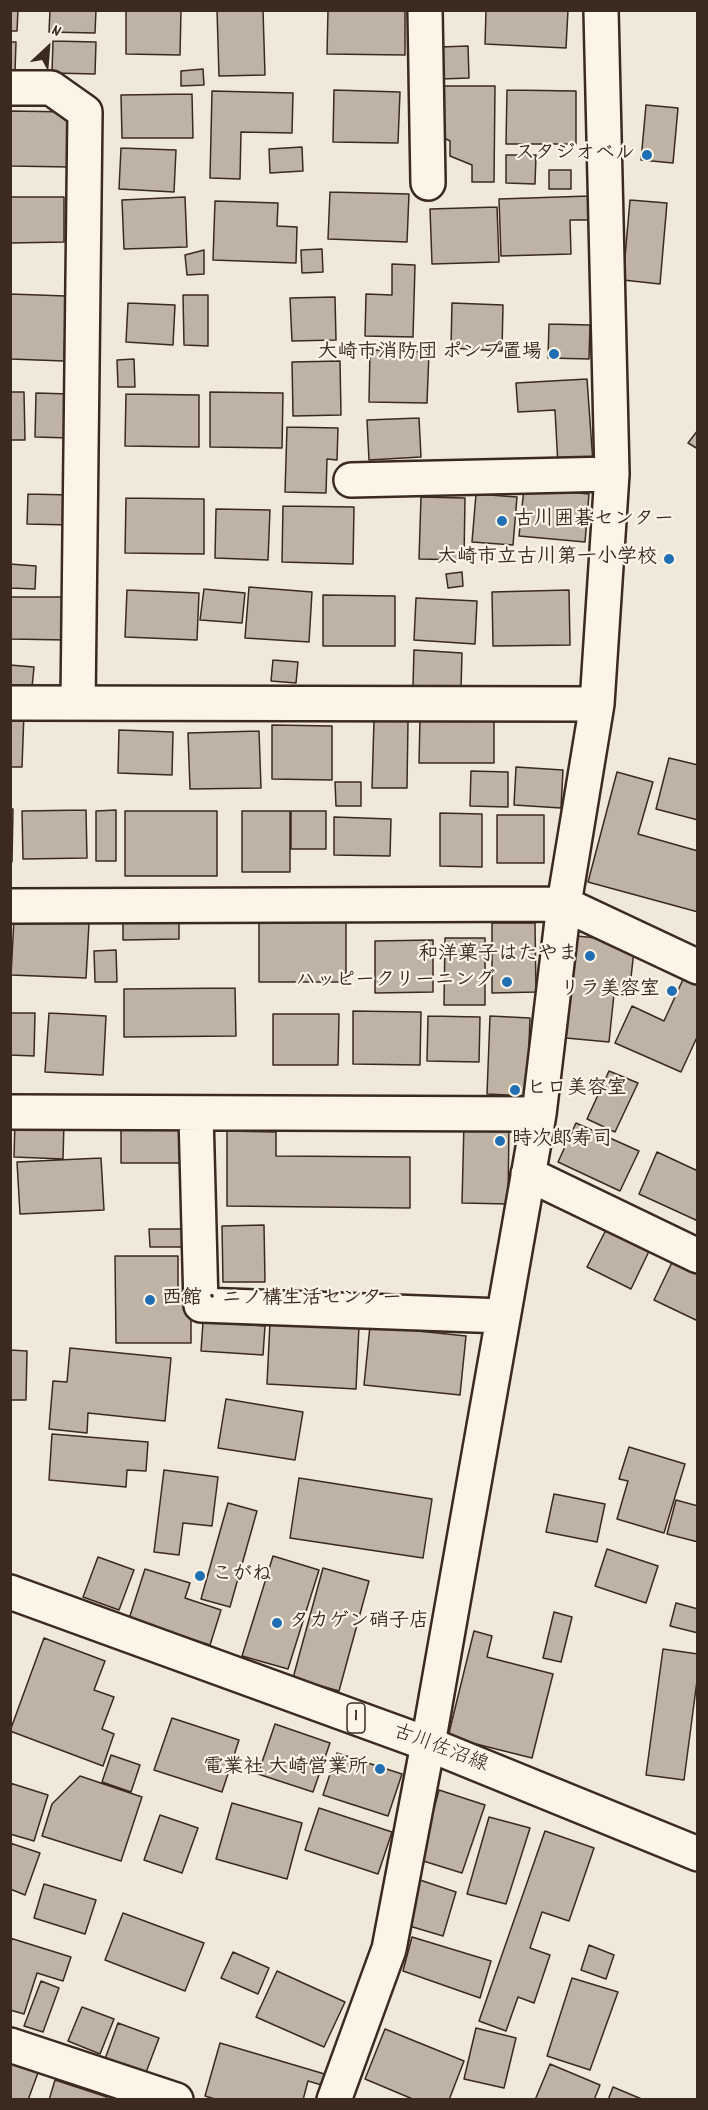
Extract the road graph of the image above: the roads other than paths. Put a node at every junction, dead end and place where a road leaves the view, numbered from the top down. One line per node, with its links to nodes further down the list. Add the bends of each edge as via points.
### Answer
1 (425, 10): 4 (street)
2 (601, 10): 5 (street)
3 (10, 88): 8 (street, via 51,88 85,112)
4 (428, 183)
5 (612, 474): 6 (street); 9 (street)
6 (351, 480)
7 (10, 703): 8 (street)
8 (78, 703): 9 (street)
9 (597, 704): 10 (street)
10 (564, 904): 11 (street); 12 (street); 15 (street)
11 (10, 906)
12 (698, 967)
13 (10, 1112): 14 (street)
14 (196, 1114): 15 (street); 18 (street, via 201,1305)
15 (539, 1114): 16 (street)
16 (528, 1174): 17 (street); 18 (street)
17 (698, 1256)
18 (503, 1316): 20 (street)
19 (10, 1592): 20 (street, 古川佐沼線 / 1)
20 (428, 1744): 21 (street, 古川佐沼線 / 1); 24 (street, via 389,1949)
21 (698, 1854)
22 (10, 2045): 23 (street)
23 (176, 2100)
24 (334, 2100)

